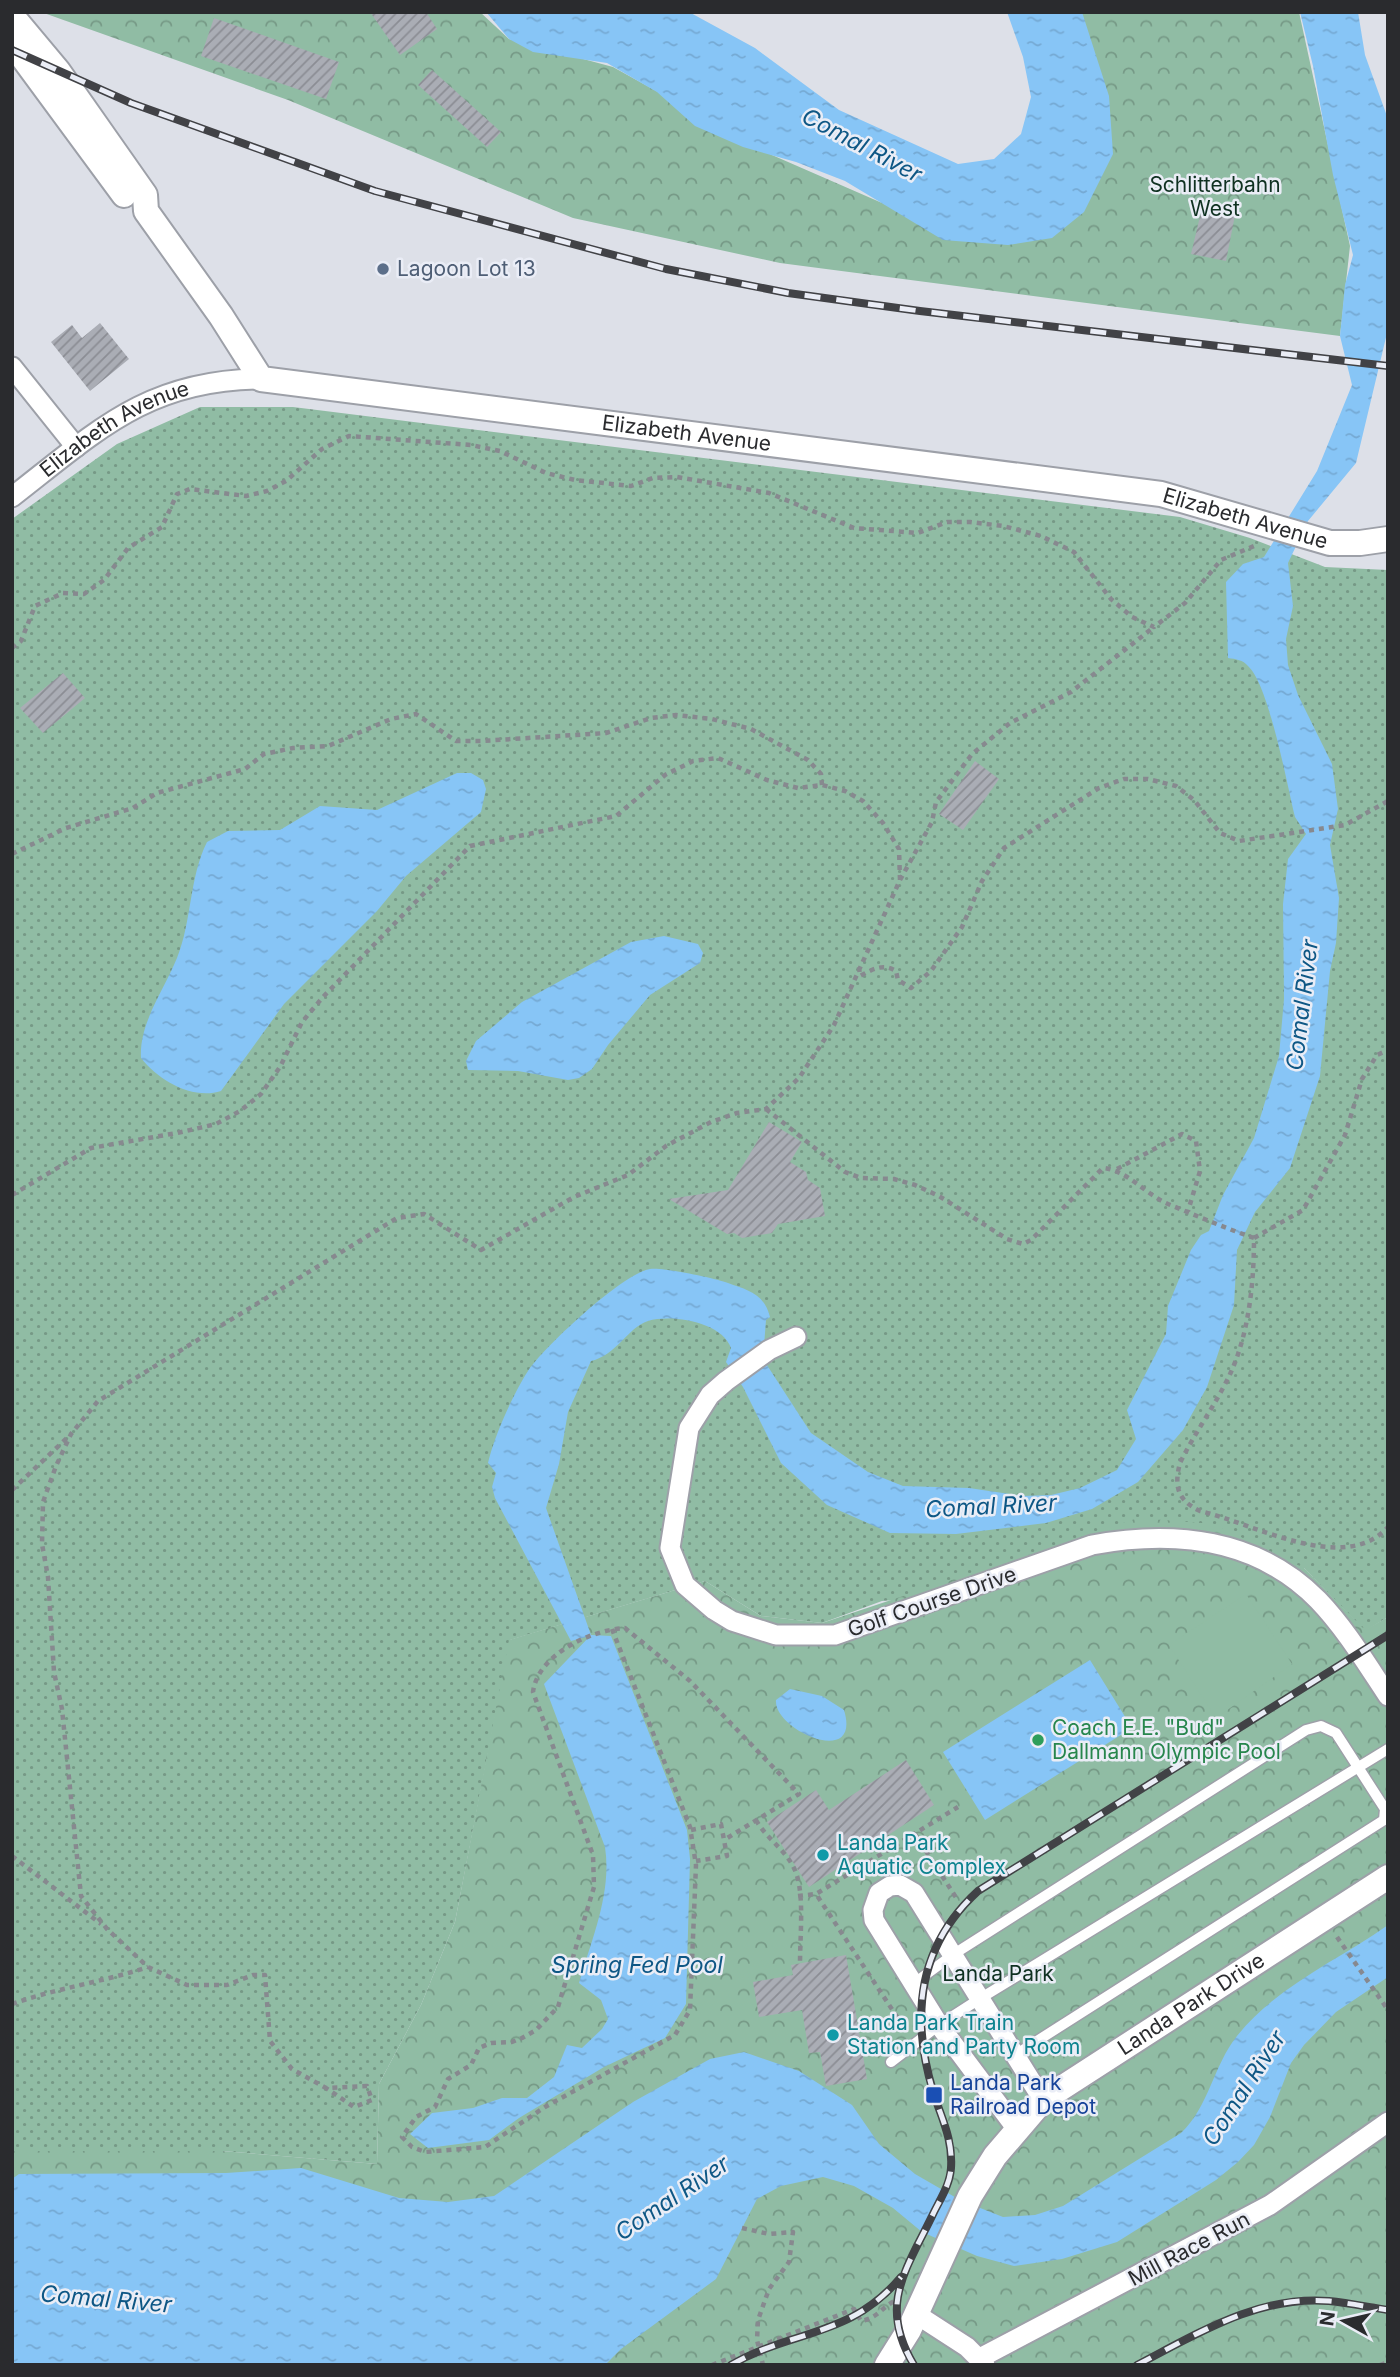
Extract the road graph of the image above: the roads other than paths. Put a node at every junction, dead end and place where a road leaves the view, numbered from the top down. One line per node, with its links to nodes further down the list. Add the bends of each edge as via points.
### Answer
1 (12, 16): 3 (street, via 58,71 145,195)
2 (12, 43): 3 (street, via 131,204)
3 (146, 211): 5 (street)
4 (12, 367): 6 (street)
5 (261, 379): 6 (street, Elizabeth Avenue, via 222,379 164,394 130,410); 8 (street, Elizabeth Avenue, via 1161,494 1309,538 1360,544)
6 (76, 447): 7 (street, Elizabeth Avenue)
7 (12, 496)
8 (1388, 539)
9 (796, 1337): 10 (street, Golf Course Drive, via 726,1381 710,1395 689,1428 670,1548 685,1585 732,1621 776,1635 835,1635 1092,1545 1134,1538 1208,1540 1269,1564 1317,1599)
10 (1388, 1696)
11 (1388, 1749): 12 (lane)
12 (1360, 1767): 14 (lane, via 1336,1733 1321,1726 1306,1730); 16 (lane); 18 (lane, via 1385,1809 1384,1820 1376,1827)
13 (1388, 1877): 20 (street, Landa Park Drive)
14 (954, 1954): 15 (lane); 15 (street, via 914,1894 895,1884 884,1889 875,1899 874,1920); 16 (street)
15 (913, 1984): 17 (street)
16 (981, 1998): 17 (lane); 18 (street)
17 (939, 2025): 19 (lane); 22 (street)
18 (1014, 2056): 20 (street)
19 (891, 2062)
20 (1043, 2100): 22 (street, Landa Park Drive)
21 (1388, 2122): 24 (street, Mill Race Run, via 1270,2205)
22 (1016, 2128): 23 (street, Landa Park Drive, via 970,2196)
23 (910, 2307): 24 (street); 25 (street, Landa Park Drive)
24 (983, 2362)
25 (887, 2365)

